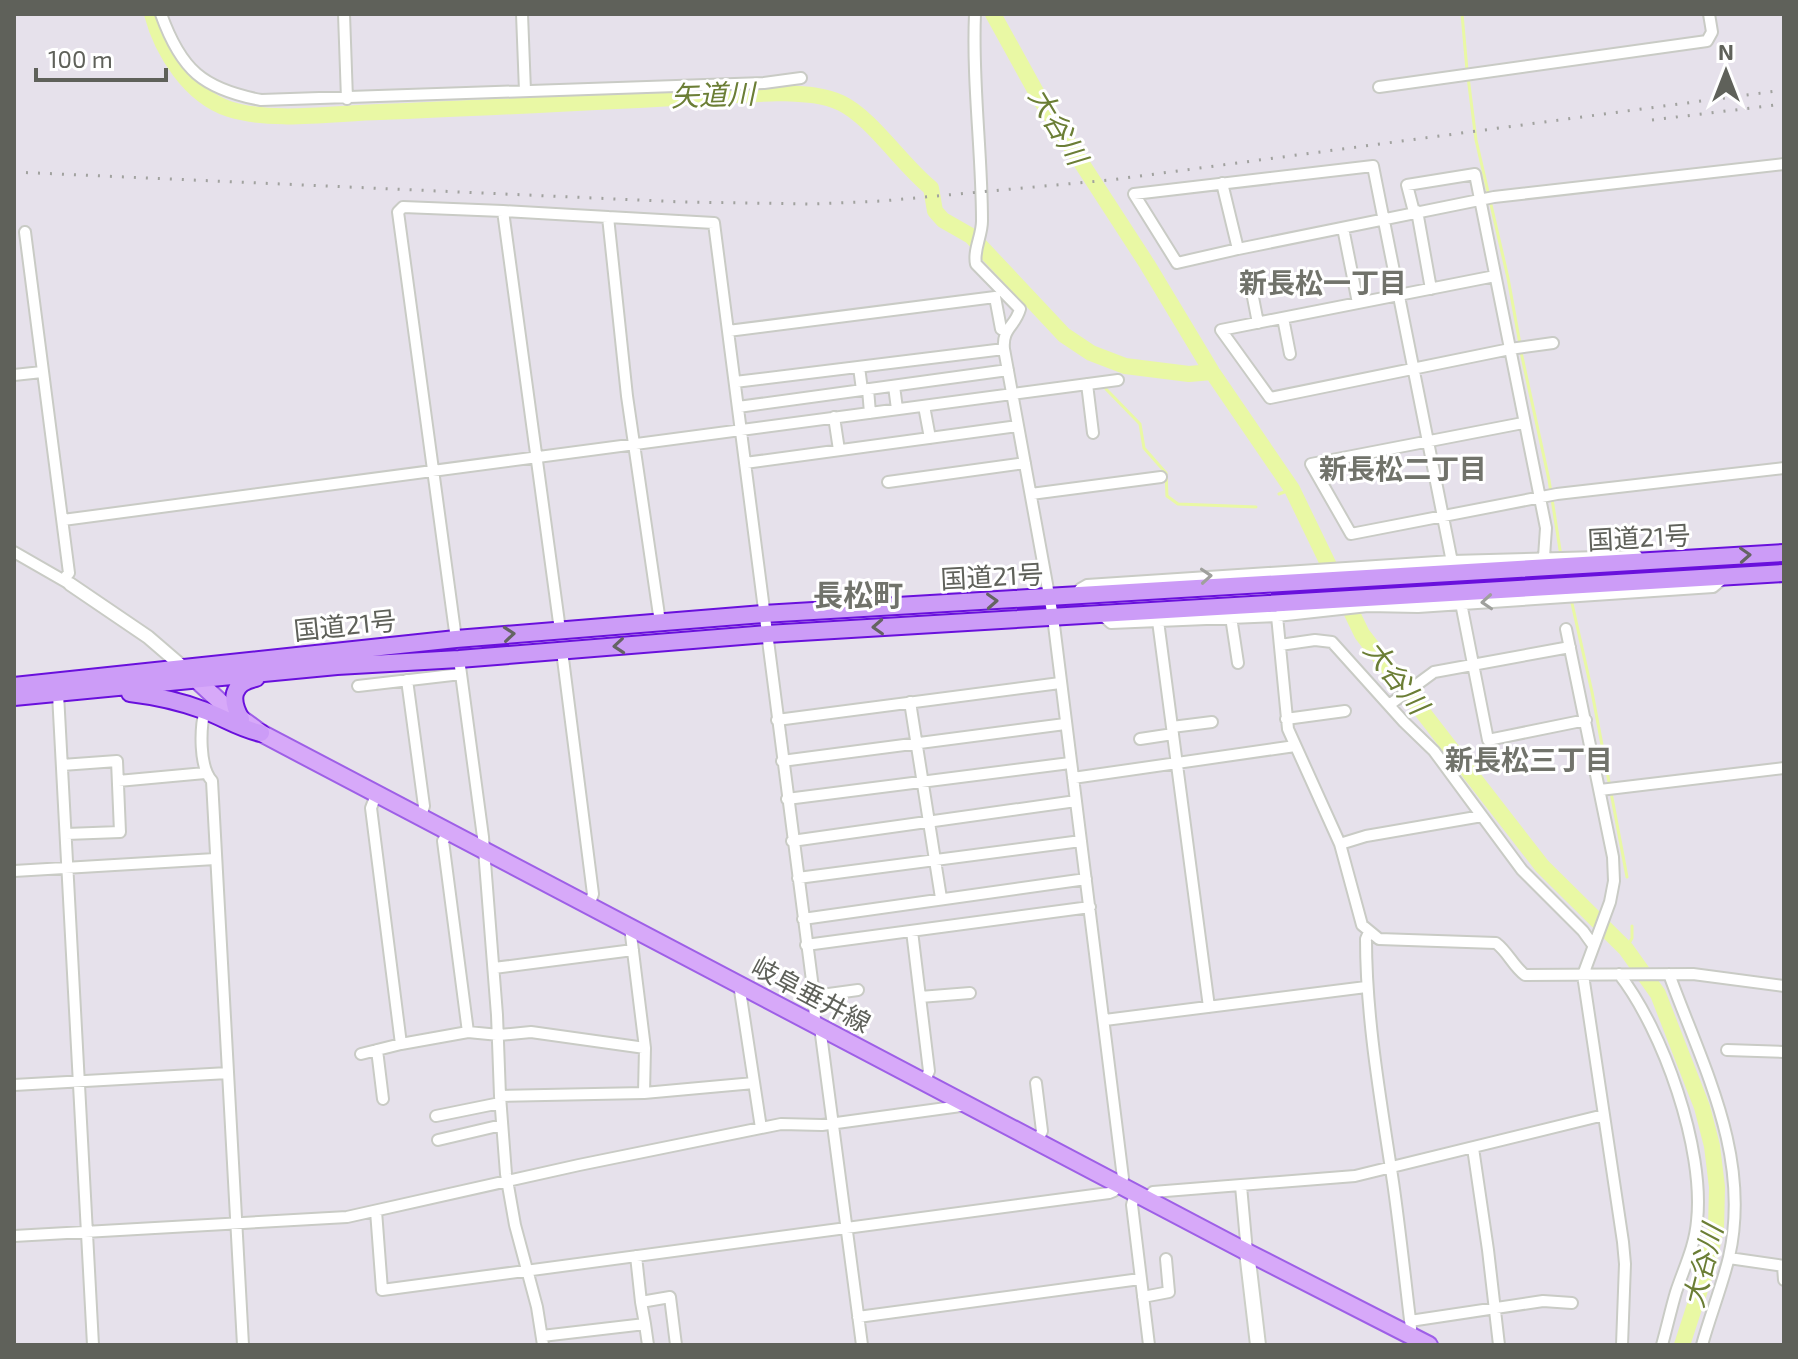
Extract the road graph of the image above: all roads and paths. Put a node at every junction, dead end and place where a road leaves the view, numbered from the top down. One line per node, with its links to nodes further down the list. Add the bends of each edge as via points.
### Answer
1 (161, 14): 9 (street, via 181,57 207,82 230,94 261,100)
2 (344, 14): 9 (street)
3 (522, 14): 8 (street)
4 (975, 14): 28 (street, via 982,233 974,256 1020,309)
5 (1709, 14): 7 (street, via 1712,32 1707,41)
6 (801, 78): 8 (street)
7 (1379, 87)
8 (525, 91): 9 (street)
9 (347, 99)
10 (1784, 164): 12 (street)
11 (1222, 183): 16 (street, via 1373,166); 19 (street); 19 (street, via 1134,194 1177,263)
12 (1486, 199): 14 (street); 14 (street, via 1475,174 1407,185); 20 (street)
13 (503, 211): 15 (street); 57 (street); 61 (street, via 403,207 398,212)
14 (1415, 212): 16 (street); 22 (street)
15 (608, 217): 27 (street, via 714,223); 55 (street)
16 (1384, 219): 17 (street); 23 (street)
17 (1343, 228): 19 (street); 24 (street)
18 (25, 232): 36 (street)
19 (1238, 249)
20 (1495, 276): 22 (street); 31 (street)
21 (1250, 282): 26 (street)
22 (1431, 289): 23 (street)
23 (1398, 295): 24 (street); 34 (street)
24 (1358, 303): 25 (street)
25 (1283, 318): 26 (street); 32 (street)
26 (1258, 323): 34 (street, via 1221,330 1270,398)
27 (728, 331): 28 (street, via 995,297); 39 (street)
28 (1005, 331): 30 (street)
29 (1553, 343): 31 (street)
30 (1004, 349): 33 (street); 35 (street)
31 (1516, 349): 34 (street); 49 (street)
32 (1290, 354)
33 (859, 367): 39 (street); 42 (street)
34 (1414, 368): 54 (street)
35 (1008, 370): 41 (street); 43 (street)
36 (42, 372): 37 (street); 67 (street)
37 (14, 375)
38 (1118, 380): 40 (street)
39 (735, 382): 45 (street)
40 (1087, 384): 43 (street); 52 (street)
41 (894, 386): 42 (street); 46 (street)
42 (865, 390): 45 (street); 47 (street)
43 (1013, 394): 44 (street); 50 (street)
44 (924, 406): 46 (street); 53 (street)
45 (738, 407): 51 (street)
46 (897, 409): 47 (street)
47 (870, 413): 48 (street)
48 (834, 417): 51 (street); 56 (street)
49 (1523, 423): 54 (street); 65 (street)
50 (1018, 426): 53 (street); 59 (street)
51 (742, 431): 55 (street); 58 (street)
52 (1093, 433)
53 (930, 438): 56 (street)
54 (1427, 442): 66 (street); 66 (street, via 1311,464 1351,534)
55 (636, 446): 57 (street); 87 (street)
56 (839, 450): 58 (street)
57 (535, 459): 61 (street); 89 (street)
58 (745, 463): 82 (street)
59 (1025, 463): 63 (street); 64 (street)
60 (1784, 468): 65 (street)
61 (434, 472): 67 (street); 91 (street)
62 (1161, 477): 64 (street)
63 (888, 482)
64 (1031, 494): 77 (street)
65 (1548, 495): 66 (street); 71 (street)
66 (1442, 516): 72 (street)
67 (63, 520): 75 (street)
68 (14, 552): 75 (street)
69 (1784, 553): 70 (highway, 国道21号, one-way to 69)
70 (1647, 561): 71 (highway, 国道21号); 71 (street, via 1632,554)
71 (1550, 562): 72 (street); 74 (highway, 国道21号)
72 (1453, 564): 74 (street)
73 (1784, 573): 76 (highway, 国道21号)
74 (1357, 574): 77 (highway, 国道21号, one-way to 74)
75 (67, 582): 99 (street)
76 (1572, 591): 78 (street, one-way to 78); 79 (highway, 国道21号)
77 (1050, 598): 82 (highway, 国道21号, one-way to 77); 84 (street)
78 (1460, 601): 79 (street, via 1418,607); 96 (street)
79 (1364, 602): 80 (highway, 国道21号)
80 (1322, 605): 81 (highway, 国道21号); 83 (street)
81 (1098, 612): 84 (highway, 国道21号); 86 (street, via 1111,623)
82 (763, 614): 87 (highway, 国道21号); 90 (street)
83 (1277, 616): 85 (street); 92 (street)
84 (1053, 617): 90 (highway, 国道21号, one-way to 90); 102 (street)
85 (1231, 617): 86 (street); 95 (street)
86 (1158, 621): 118 (street)
87 (660, 622): 89 (highway, 国道21号)
88 (1566, 629): 93 (street)
89 (560, 630): 91 (highway, 国道21号, one-way to 89)
90 (767, 634): 94 (highway, 国道21号, one-way to 94); 114 (street)
91 (456, 639): 99 (highway, 国道21号)
92 (1280, 645): 109 (street, via 1332,642); 113 (street)
93 (1570, 647): 96 (street); 115 (street)
94 (562, 651): 98 (highway, 国道21号); 152 (street, via 593,894)
95 (1238, 663)
96 (1474, 665): 109 (street, via 1434,672); 115 (street, via 1488,740)
97 (337, 666): 98 (highway, 国道21号); 100 (highway, 国道21号); 112 (highway, via 247,680 233,698)
98 (460, 667): 101 (street); 144 (street)
99 (184, 668): 100 (main road, 岐阜垂井線); 103 (highway, 国道21号)
100 (197, 680): 105 (highway, 国道21号); 112 (main road, 岐阜垂井線)
101 (407, 680): 104 (street); 137 (street, via 424,806)
102 (1060, 683): 108 (street); 117 (street)
103 (14, 686)
104 (358, 686)
105 (83, 692): 106 (highway, 国道21号); 110 (highway, via 156,696)
106 (58, 694): 107 (highway, 国道21号); 126 (street)
107 (14, 697)
108 (910, 702): 114 (street); 121 (street)
109 (1392, 703): 136 (street)
110 (205, 710): 119 (highway); 128 (street)
111 (1345, 711): 113 (street)
112 (241, 719): 119 (main road, 岐阜垂井線)
113 (1286, 719): 122 (street)
114 (777, 720): 123 (street)
115 (1586, 720): 132 (street)
116 (1212, 722): 118 (street)
117 (1065, 724): 121 (street); 124 (street)
118 (1172, 730): 120 (street); 125 (street)
119 (261, 733): 133 (main road, 岐阜垂井線)
120 (1140, 739)
121 (917, 743): 123 (street); 131 (street)
122 (1295, 746): 125 (street); 143 (street)
123 (782, 761): 134 (street)
124 (1070, 763): 129 (street); 131 (street)
125 (1176, 764): 129 (street); 172 (street)
126 (62, 765): 130 (street, via 117,761); 140 (street)
127 (1784, 768): 132 (street)
128 (205, 773): 130 (street); 145 (street, via 212,781)
129 (1073, 778): 135 (street)
130 (118, 781): 140 (street, via 120,832)
131 (924, 783): 134 (street); 138 (street)
132 (1600, 790): 158 (street, via 1614,881)
133 (376, 795): 137 (main road, 岐阜垂井線); 177 (street, via 371,808)
134 (787, 799): 141 (street)
135 (1076, 801): 138 (street); 142 (street)
136 (1482, 816): 143 (street); 158 (street, via 1522,870)
137 (421, 817): 139 (main road, 岐阜垂井線)
138 (929, 821): 141 (street); 146 (street)
139 (448, 832): 144 (main road, 岐阜垂井線); 175 (street, via 443,841)
140 (66, 834): 147 (street)
141 (792, 841): 149 (street)
142 (1081, 841): 146 (street); 150 (street)
143 (1340, 844): 157 (street, via 1362,925)
144 (483, 851): 152 (main road, 岐阜垂井線); 161 (street)
145 (215, 859): 147 (street); 183 (street)
146 (935, 860): 149 (street); 151 (street)
147 (67, 868): 148 (street); 184 (street)
148 (14, 871)
149 (798, 878): 154 (street)
150 (1086, 879): 151 (street); 153 (street)
151 (941, 898): 154 (street)
152 (589, 906): 155 (main road, 岐阜垂井線)
153 (1090, 907): 156 (street); 173 (street)
154 (803, 919): 159 (street)
155 (630, 927): 160 (street); 165 (main road, 岐阜垂井線)
156 (912, 931): 159 (street); 171 (street)
157 (1369, 932): 164 (street, via 1394,941 1496,943 1525,975); 167 (street)
158 (1595, 941): 164 (street)
159 (806, 945): 170 (street)
160 (633, 950): 161 (street); 178 (street)
161 (494, 968): 176 (street)
162 (1621, 974): 163 (street); 164 (street); 237 (street, via 1667,1067 1689,1128 1699,1183 1691,1255)
163 (1666, 974): 166 (street, via 1727,976); 213 (street, via 1724,1119 1734,1182)
164 (1583, 975): 193 (street)
165 (739, 984): 174 (main road, 岐阜垂井線); 186 (street)
166 (1784, 986)
167 (1366, 987): 172 (street); 201 (street)
168 (858, 990): 170 (street)
169 (970, 993): 171 (street)
170 (814, 996): 174 (street)
171 (920, 997): 185 (street, via 929,1071)
172 (1209, 1007): 173 (street)
173 (1105, 1020): 203 (street, via 1124,1173)
174 (818, 1026): 185 (main road, 岐阜垂井線); 195 (street)
175 (468, 1032): 176 (street); 177 (street)
176 (499, 1035): 178 (street, via 531,1032); 191 (street)
177 (401, 1044): 179 (street)
178 (645, 1048): 189 (street)
179 (377, 1050): 182 (street); 190 (street)
180 (1727, 1050): 181 (street)
181 (1784, 1052)
182 (361, 1054)
183 (228, 1073): 184 (street); 207 (street)
184 (79, 1081): 188 (street); 209 (street)
185 (925, 1081): 192 (main road, 岐阜垂井線)
186 (754, 1083): 189 (street); 197 (street)
187 (1036, 1083): 199 (street, via 1042,1131)
188 (14, 1085)
189 (644, 1093): 191 (street)
190 (383, 1099)
191 (500, 1100): 194 (street); 196 (street)
192 (970, 1104): 195 (street); 199 (main road, 岐阜垂井線)
193 (1604, 1115): 200 (street); 236 (street, via 1625,1264)
194 (436, 1116)
195 (834, 1123): 197 (street); 208 (street)
196 (502, 1125): 198 (street); 202 (street)
197 (761, 1128): 202 (street)
198 (438, 1140)
199 (1038, 1141): 203 (main road, 岐阜垂井線)
200 (1473, 1148): 201 (street); 222 (street)
201 (1389, 1168): 204 (street); 225 (street)
202 (509, 1181): 206 (street); 216 (street)
203 (1120, 1184): 205 (main road, 岐阜垂井線); 208 (street, via 1109,1193)
204 (1241, 1186): 205 (street); 211 (street)
205 (1141, 1195): 211 (main road, 岐阜垂井線); 217 (street, via 1132,1205)
206 (376, 1211): 207 (street); 216 (street, via 382,1290)
207 (236, 1224): 209 (street); 228 (street)
208 (847, 1228): 212 (street); 223 (street)
209 (87, 1232): 210 (street); 227 (street)
210 (14, 1236)
211 (1247, 1252): 225 (main road, 岐阜垂井線); 233 (main road)
212 (636, 1256): 216 (street); 220 (street)
213 (1729, 1258): 215 (street); 238 (street)
214 (1166, 1259): 219 (street, via 1169,1292)
215 (1784, 1266): 218 (street)
216 (527, 1270): 226 (street)
217 (1140, 1279): 219 (street); 223 (street)
218 (1784, 1280)
219 (1143, 1297): 232 (street)
220 (641, 1302): 224 (street); 230 (street, via 670,1297)
221 (1572, 1303): 222 (street, via 1543,1301)
222 (1494, 1310): 225 (street); 235 (street)
223 (858, 1317): 231 (street)
224 (645, 1324): 226 (street); 229 (street)
225 (1410, 1328): 234 (main road, 岐阜垂井線)
226 (543, 1341)
227 (93, 1345)
228 (243, 1345)
229 (648, 1345)
230 (676, 1345)
231 (862, 1345)
232 (1149, 1345)
233 (1258, 1345)
234 (1429, 1345)
235 (1499, 1345)
236 (1622, 1345)
237 (1662, 1345)
238 (1702, 1345)

